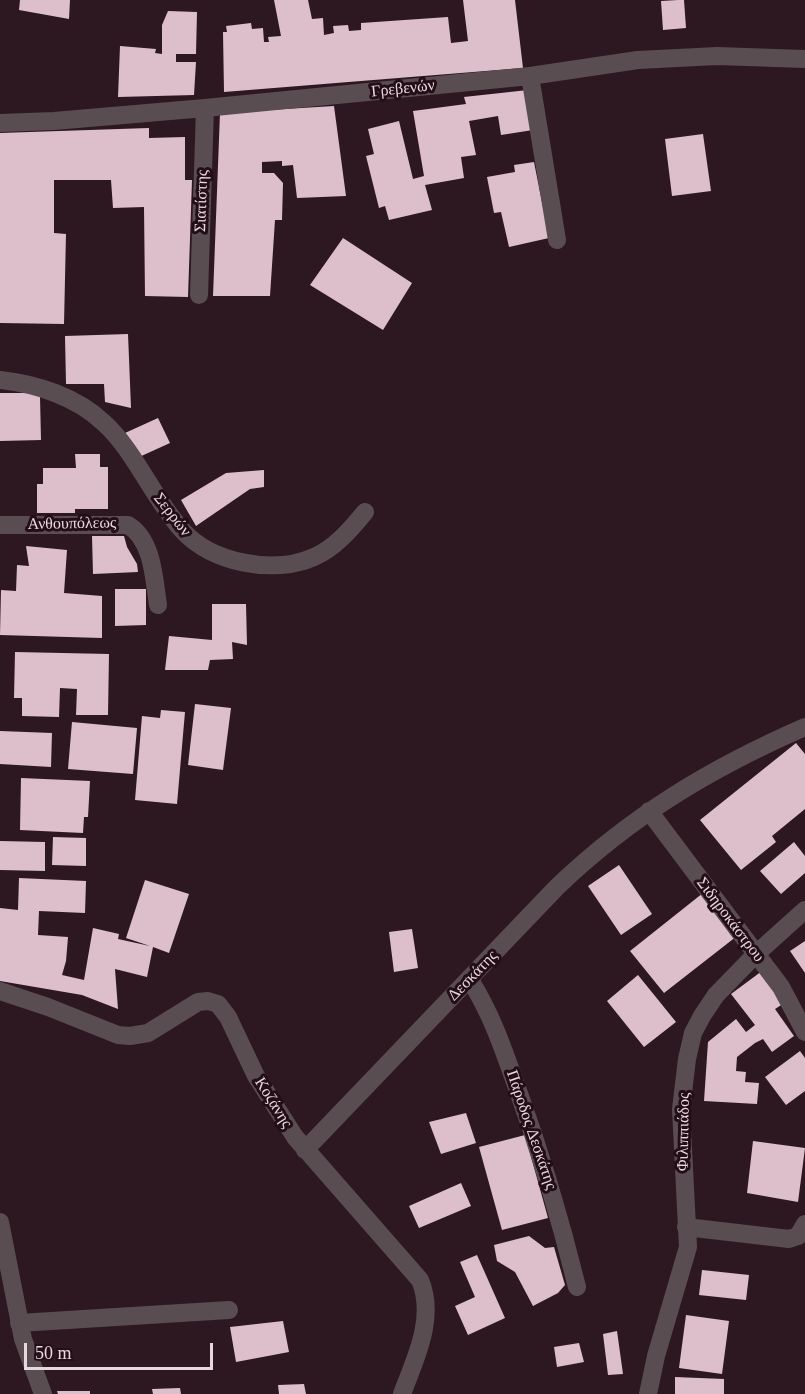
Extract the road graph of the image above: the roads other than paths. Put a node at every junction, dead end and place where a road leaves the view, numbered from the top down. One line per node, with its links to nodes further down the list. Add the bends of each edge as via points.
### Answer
1 (805, 59): 2 (street, Γρεβενών, via 717,56 638,60)
2 (530, 76): 3 (street, Γρεβενών); 5 (street)
3 (205, 108): 4 (street, Γρεβενών); 6 (street, Σιατίστης)
4 (0, 123)
5 (557, 240)
6 (199, 295)
7 (0, 380): 8 (street, Σερρών, via 42,388 96,415 116,435 178,526 214,553 244,562 299,562 327,549)
8 (365, 512)
9 (0, 525): 10 (street, Ανθουπόλεως, via 128,525 149,553)
10 (158, 605)
11 (805, 728): 12 (street, Δεσκάτης, via 724,765)
12 (649, 811): 14 (street, Σιδηροκάστρου); 15 (street, Δεσκάτης, via 589,856)
13 (805, 909): 14 (street, Φιλιππιάδος)
14 (756, 954): 17 (street, Σιδηροκάστρου, via 790,1001); 21 (street, Φιλιππιάδος, via 708,1006 693,1033 681,1108)
15 (471, 980): 18 (street, Δεσκάτης); 22 (street, Πάροδος Δεσκάτης, via 490,1014 532,1130)
16 (0, 991): 18 (street, Κοζάνης, via 130,1036 156,1029 194,1004 218,1004 260,1083)
17 (805, 1032)
18 (305, 1150): 26 (street, Κοζάνης, via 414,1272 424,1291 423,1332)
19 (0, 1222): 24 (street)
20 (805, 1224): 21 (street, via 798,1236 789,1239)
21 (686, 1227): 27 (street, Φιλιππιάδος, via 688,1248)
22 (577, 1287)
23 (229, 1311): 24 (street)
24 (19, 1323): 25 (street)
25 (43, 1394)
26 (402, 1394)
27 (648, 1394)

